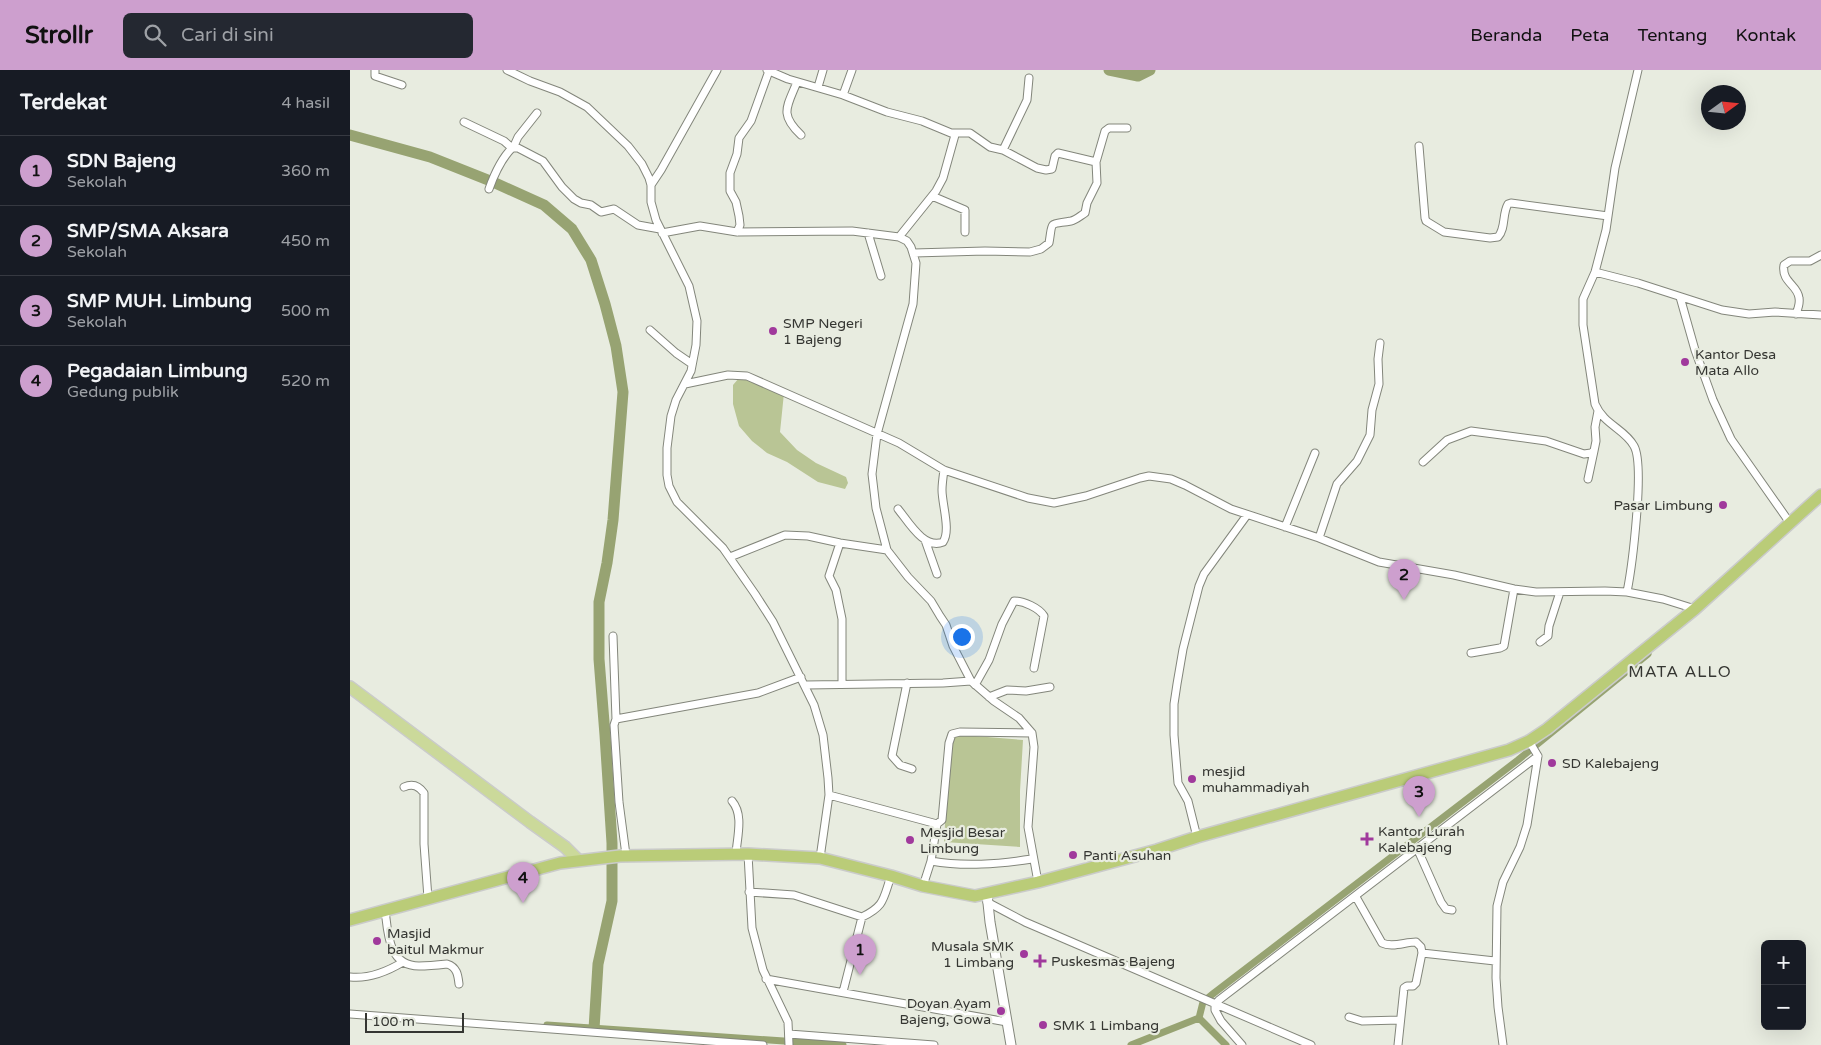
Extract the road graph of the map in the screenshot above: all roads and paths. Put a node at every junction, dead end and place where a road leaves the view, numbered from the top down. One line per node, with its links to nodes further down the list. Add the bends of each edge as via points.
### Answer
1 (374, 70): 10 (street, via 375,76)
2 (507, 70): 22 (street, via 586,106 628,146 642,164)
3 (717, 70): 22 (street)
4 (768, 70): 9 (street); 27 (street, via 751,121 739,138 730,174 730,191 739,216)
5 (823, 70): 11 (street)
6 (852, 70): 12 (street)
7 (1638, 70): 25 (street, via 1615,168)
8 (1029, 78): 20 (street, via 1027,100)
9 (797, 82): 11 (street); 17 (street, via 786,114 790,125)
10 (402, 84)
11 (818, 87): 12 (street)
12 (843, 95): 16 (street)
13 (537, 113): 19 (street)
14 (464, 122): 19 (street)
15 (1127, 128): 21 (street, via 1105,130)
16 (955, 134): 20 (street, via 970,134 990,147); 24 (street, via 943,178)
17 (801, 135)
18 (1419, 146): 25 (street, via 1425,218 1444,232 1498,237 1505,210 1511,203)
19 (513, 148): 23 (street); 26 (street, via 542,161 578,202 592,205 601,212 614,209 638,225)
20 (1003, 150): 21 (street, via 1046,170 1052,168 1058,153)
21 (1096, 162): 31 (street, via 1097,183 1086,212 1074,220 1053,225 1048,244 1042,249 1030,252)
22 (651, 185): 26 (street, via 651,202)
23 (489, 188)
24 (932, 196): 28 (street, via 964,210); 30 (street)
25 (1608, 216): 33 (street)
26 (661, 231): 27 (street, via 700,226); 40 (street, via 689,286 694,305 697,329)
27 (738, 232): 29 (street)
28 (965, 232)
29 (868, 233): 30 (street); 34 (street)
30 (899, 237): 31 (street, via 907,241)
31 (914, 253): 43 (street, via 916,280 913,304)
32 (1821, 255): 36 (street, via 1810,261 1790,261 1784,265 1788,283 1800,298)
33 (1595, 272): 35 (street); 42 (street, via 1584,295 1583,325)
34 (881, 276)
35 (1680, 297): 36 (street, via 1738,313); 52 (street, via 1695,350 1731,439)
36 (1796, 314): 37 (street)
37 (1821, 315)
38 (650, 330): 40 (street)
39 (1380, 343): 54 (street, via 1379,384 1370,435 1357,461 1337,484)
40 (692, 364): 41 (street)
41 (684, 384): 43 (street, via 728,375 747,376); 58 (street, via 670,421 669,486 677,502)
42 (1598, 411): 44 (street); 62 (street, via 1631,441 1636,451 1637,493)
43 (877, 434): 47 (street); 57 (street, via 873,490)
44 (1594, 451): 46 (street, via 1584,454 1546,441 1470,431 1447,440); 48 (street)
45 (1315, 453): 53 (street)
46 (1423, 462)
47 (944, 470): 51 (street, via 1049,503 1086,496 1140,478 1159,477 1185,485); 55 (street, via 945,540 938,544)
48 (1588, 479)
49 (1821, 495): 52 (highway)
50 (898, 509): 55 (street)
51 (1246, 515): 53 (street); 84 (street, via 1204,574 1176,684 1174,735 1178,783 1188,801)
52 (1790, 523): 63 (highway)
53 (1285, 527): 54 (street)
54 (1319, 538): 60 (street, via 1379,562 1489,582)
55 (925, 540): 59 (street)
56 (840, 543): 57 (street); 58 (street, via 808,536 785,536); 71 (street, via 828,576 836,590 842,619)
57 (887, 550): 70 (street, via 946,624 953,646)
58 (730, 556): 68 (street, via 769,615)
59 (937, 574)
60 (1514, 590): 61 (street); 66 (street, via 1504,646)
61 (1560, 592): 62 (street); 65 (street, via 1548,636)
62 (1627, 592): 63 (street)
63 (1695, 609): 78 (highway, via 1576,706)
64 (614, 636): 76 (street)
65 (1540, 642)
66 (1471, 653)
67 (1034, 668): 70 (street, via 1044,616 1017,600 1006,614 989,660)
68 (801, 677): 72 (street); 76 (street, via 758,693)
69 (907, 683): 70 (street); 71 (street); 79 (street, via 892,751 896,762)
70 (973, 683): 75 (street)
71 (842, 684): 72 (street)
72 (806, 685): 81 (street, via 823,735)
73 (350, 687): 90 (main road)
74 (1050, 687): 75 (street, via 1007,690)
75 (989, 697): 77 (street, via 1019,718)
76 (616, 719): 87 (street)
77 (1032, 733): 83 (street, via 952,734 942,820); 89 (street, via 1034,747 1028,828)
78 (1534, 750): 84 (highway, via 1499,753); 85 (street); 104 (street, via 1532,799 1525,834 1498,899)
79 (912, 769)
80 (404, 787): 97 (street, via 417,786 424,793)
81 (828, 795): 83 (street); 88 (street)
82 (732, 800): 86 (street, via 738,816)
83 (937, 824): 91 (street)
84 (1197, 837): 93 (highway)
85 (1417, 848): 96 (street); 100 (street, via 1435,892 1446,909)
86 (742, 854): 87 (highway); 88 (highway); 95 (street)
87 (619, 856): 90 (highway)
88 (820, 858): 92 (highway)
89 (1032, 859): 91 (street, via 980,865); 93 (street)
90 (578, 860): 97 (highway)
91 (931, 861): 94 (street)
92 (891, 876): 94 (highway); 101 (street, via 880,906)
93 (1038, 882): 98 (highway)
94 (923, 886): 98 (highway)
95 (749, 892): 101 (street, via 794,895); 107 (street, via 752,928)
96 (1356, 897): 103 (street, via 1382,943 1416,942); 110 (street)
97 (428, 898): 99 (highway)
98 (987, 898): 110 (street, via 1025,922); 114 (street)
99 (385, 910): 102 (highway); 105 (street, via 389,942)
100 (1452, 910)
101 (862, 917): 109 (street)
102 (350, 920)
103 (1422, 953): 104 (street); 113 (street, via 1416,983 1404,988)
104 (1495, 961): 123 (street)
105 (403, 962): 106 (street, via 374,974); 108 (street, via 419,966 451,965 456,970)
106 (350, 977)
107 (766, 979): 109 (street); 115 (street, via 786,1016)
108 (459, 984)
109 (843, 992): 114 (street)
110 (1213, 1004): 120 (street, via 1221,1021); 121 (street)
111 (350, 1014): 116 (street)
112 (1348, 1017): 113 (street, via 1362,1021)
113 (1400, 1020): 122 (street)
114 (1007, 1022): 119 (street)
115 (789, 1035): 117 (street); 118 (street)
116 (763, 1045)
117 (789, 1045)
118 (934, 1045)
119 (1011, 1045)
120 (1242, 1045)
121 (1311, 1045)
122 (1398, 1045)
123 (1504, 1045)

